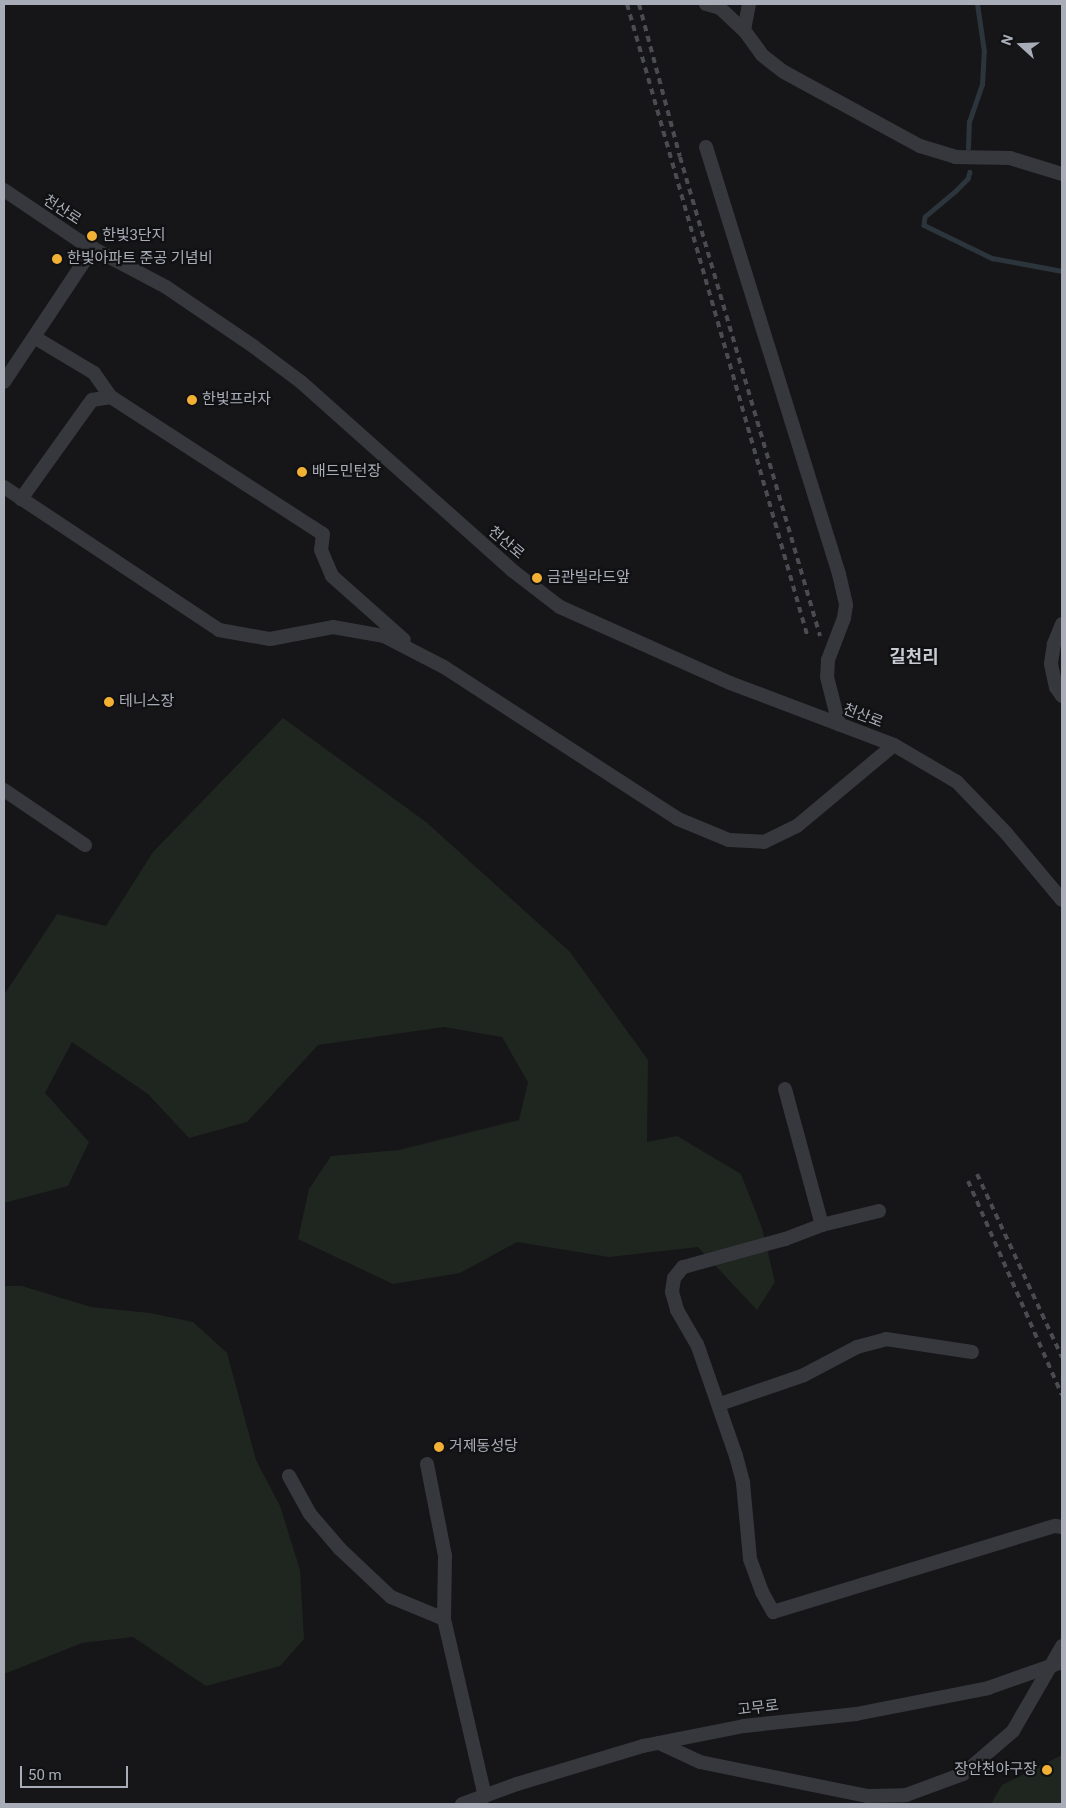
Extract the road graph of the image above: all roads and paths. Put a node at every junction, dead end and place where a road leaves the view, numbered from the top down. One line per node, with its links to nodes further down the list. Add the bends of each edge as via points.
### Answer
1 (706, 4): 3 (street, via 720,8)
2 (749, 4): 3 (street)
3 (744, 30): 5 (street, via 762,55 784,72 920,146 962,158 1010,158)
4 (706, 147): 16 (street, via 846,604 828,660 827,677)
5 (1062, 174)
6 (4, 190): 7 (street, 천산로)
7 (94, 248): 8 (street); 16 (street, 천산로, via 166,287 301,382 405,478 560,607 730,683)
8 (34, 337): 9 (street); 10 (street, via 94,372)
9 (4, 382)
10 (111, 397): 12 (street, via 92,400); 14 (street, via 323,534 321,550 332,576)
11 (4, 487): 12 (street)
12 (21, 499): 14 (street, via 219,630 270,639 342,628 384,636)
13 (1062, 624): 15 (street, via 1051,664 1056,688)
14 (414, 649): 17 (street, via 678,819 729,840 764,842 797,826)
15 (1062, 696)
16 (839, 724): 17 (street, 천산로)
17 (894, 745): 20 (street, 천산로, via 957,782 1006,833)
18 (4, 790): 19 (street)
19 (85, 845)
20 (1062, 900)
21 (785, 1089): 23 (street)
22 (879, 1211): 23 (street)
23 (822, 1225): 25 (street, via 683,1268 674,1278 672,1292 678,1310 697,1344)
24 (972, 1352): 25 (street, via 886,1339 857,1347 804,1375)
25 (720, 1404): 28 (street, via 743,1483 750,1559 762,1592 774,1612 1055,1526)
26 (426, 1464): 29 (street, via 445,1556)
27 (289, 1476): 29 (street, via 310,1514 340,1549 391,1597)
28 (1062, 1527)
29 (444, 1619): 33 (street)
30 (1062, 1646): 31 (street)
31 (1057, 1664): 32 (street, 고무로, via 988,1688 856,1714 744,1726); 34 (street, via 1013,1731 963,1774 906,1795)
32 (659, 1743): 33 (street, 고무로); 34 (street, via 700,1762)
33 (485, 1796): 35 (street, 고무로)
34 (865, 1800)
35 (462, 1804)

